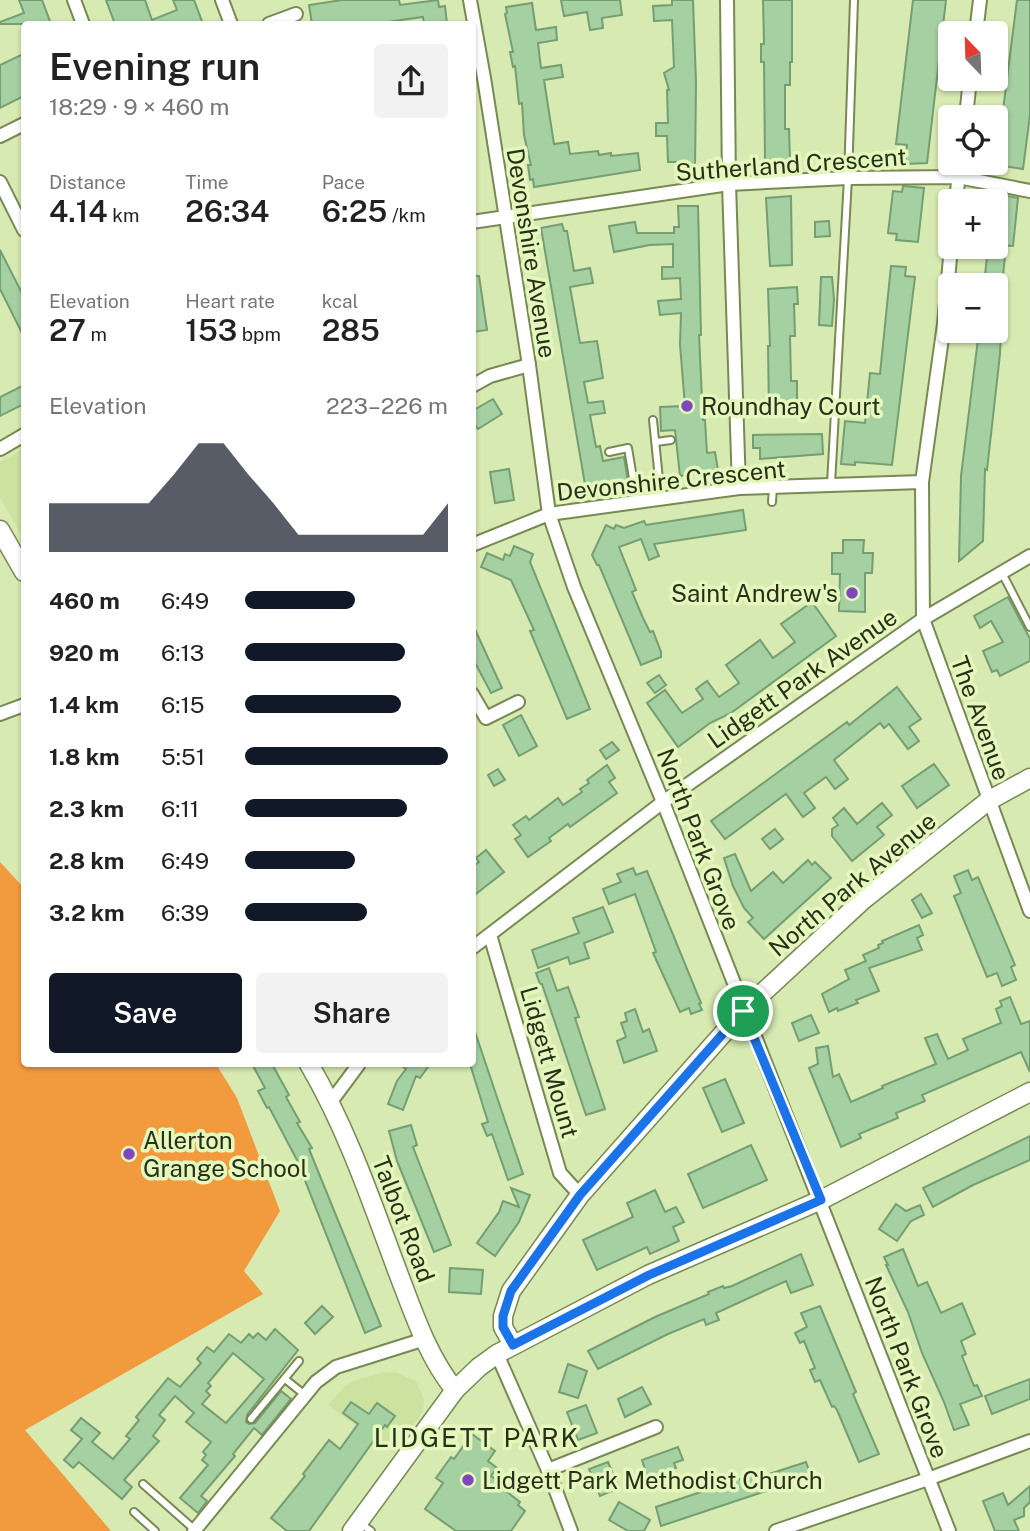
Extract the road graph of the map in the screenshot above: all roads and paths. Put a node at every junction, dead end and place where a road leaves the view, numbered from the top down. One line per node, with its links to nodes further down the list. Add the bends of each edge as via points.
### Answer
1 (74, 0): 8 (street)
2 (222, 0): 9 (street)
3 (470, 0): 11 (street, Devonshire Avenue)
4 (727, 0): 20 (street)
5 (854, 0): 18 (lane)
6 (979, 0): 12 (street)
7 (296, 14): 10 (street)
8 (82, 21)
9 (230, 21)
10 (277, 21)
11 (472, 21)
12 (977, 21)
13 (476, 59): 14 (street, Devonshire Avenue)
14 (478, 79): 23 (street, Devonshire Avenue)
15 (21, 126): 16 (street)
16 (0, 136)
17 (958, 177): 18 (street, Sutherland Crescent); 21 (street); 22 (street, Sutherland Crescent)
18 (848, 178): 20 (street, Sutherland Crescent); 38 (lane)
19 (0, 182): 25 (street)
20 (729, 184): 23 (street, Sutherland Crescent); 29 (street)
21 (957, 189)
22 (1030, 191)
23 (504, 216): 24 (street, Sutherland Crescent); 27 (street, Devonshire Avenue)
24 (476, 221)
25 (21, 224)
26 (950, 259): 37 (street, The Avenue)
27 (529, 365): 28 (street); 44 (street, Devonshire Avenue)
28 (476, 384)
29 (736, 405): 30 (lane); 40 (street)
30 (708, 406)
31 (653, 420): 34 (lane)
32 (21, 437): 35 (street)
33 (671, 440): 34 (lane)
34 (656, 442): 41 (lane)
35 (0, 449)
36 (609, 452): 42 (lane, via 628,448)
37 (922, 482): 38 (street, Devonshire Crescent); 50 (street, The Avenue)
38 (831, 485): 39 (street, Devonshire Crescent)
39 (773, 487): 40 (street, Devonshire Crescent); 43 (lane)
40 (739, 488): 41 (street, Devonshire Crescent)
41 (661, 499): 42 (street, Devonshire Crescent)
42 (637, 502): 44 (street, Devonshire Crescent)
43 (772, 502)
44 (549, 514): 46 (street, Devonshire Crescent); 58 (street, North Park Grove, via 574,587)
45 (0, 530): 48 (street)
46 (476, 543)
47 (1030, 556): 49 (street, Lidgett Park Avenue)
48 (21, 567)
49 (1002, 573): 50 (street, Lidgett Park Avenue); 51 (lane)
50 (923, 618): 57 (street, The Avenue); 58 (street, Lidgett Park Avenue)
51 (1030, 627)
52 (476, 701): 53 (street, via 486,718)
53 (518, 702)
54 (21, 706): 55 (street)
55 (0, 714)
56 (1030, 778): 57 (street, North Park Avenue)
57 (988, 801): 59 (street, The Avenue); 62 (street, North Park Avenue, via 863,900)
58 (663, 802): 60 (street, Lidgett Park Avenue); 62 (street, North Park Grove)
59 (1030, 911)
60 (490, 935): 61 (street, Lidgett Park Avenue); 67 (street, Lidgett Mount, via 560,1173)
61 (476, 945)
62 (743, 1011): 67 (street, North Park Avenue); 68 (street, North Park Grove)
63 (311, 1067): 66 (street, Talbot Road)
64 (357, 1067): 66 (street)
65 (1030, 1092): 68 (street)
66 (330, 1103): 69 (street, Talbot Road)
67 (580, 1195): 70 (street, North Park Avenue, via 511,1291 503,1316)
68 (821, 1200): 70 (street, via 649,1275); 79 (street, North Park Grove)
69 (425, 1339): 73 (street, Talbot Road); 74 (street, via 337,1367)
70 (505, 1350): 73 (street); 78 (street)
71 (299, 1361): 72 (lane)
72 (285, 1379): 74 (lane); 75 (lane)
73 (455, 1390): 82 (street)
74 (305, 1395): 84 (street)
75 (251, 1419)
76 (656, 1427): 78 (street)
77 (1030, 1441): 79 (street)
78 (548, 1470): 85 (street)
79 (928, 1479): 86 (street); 87 (street, North Park Grove)
80 (143, 1484): 84 (lane)
81 (134, 1512): 83 (lane)
82 (361, 1528)
83 (155, 1531)
84 (195, 1531)
85 (571, 1531)
86 (776, 1531)
87 (949, 1531)

